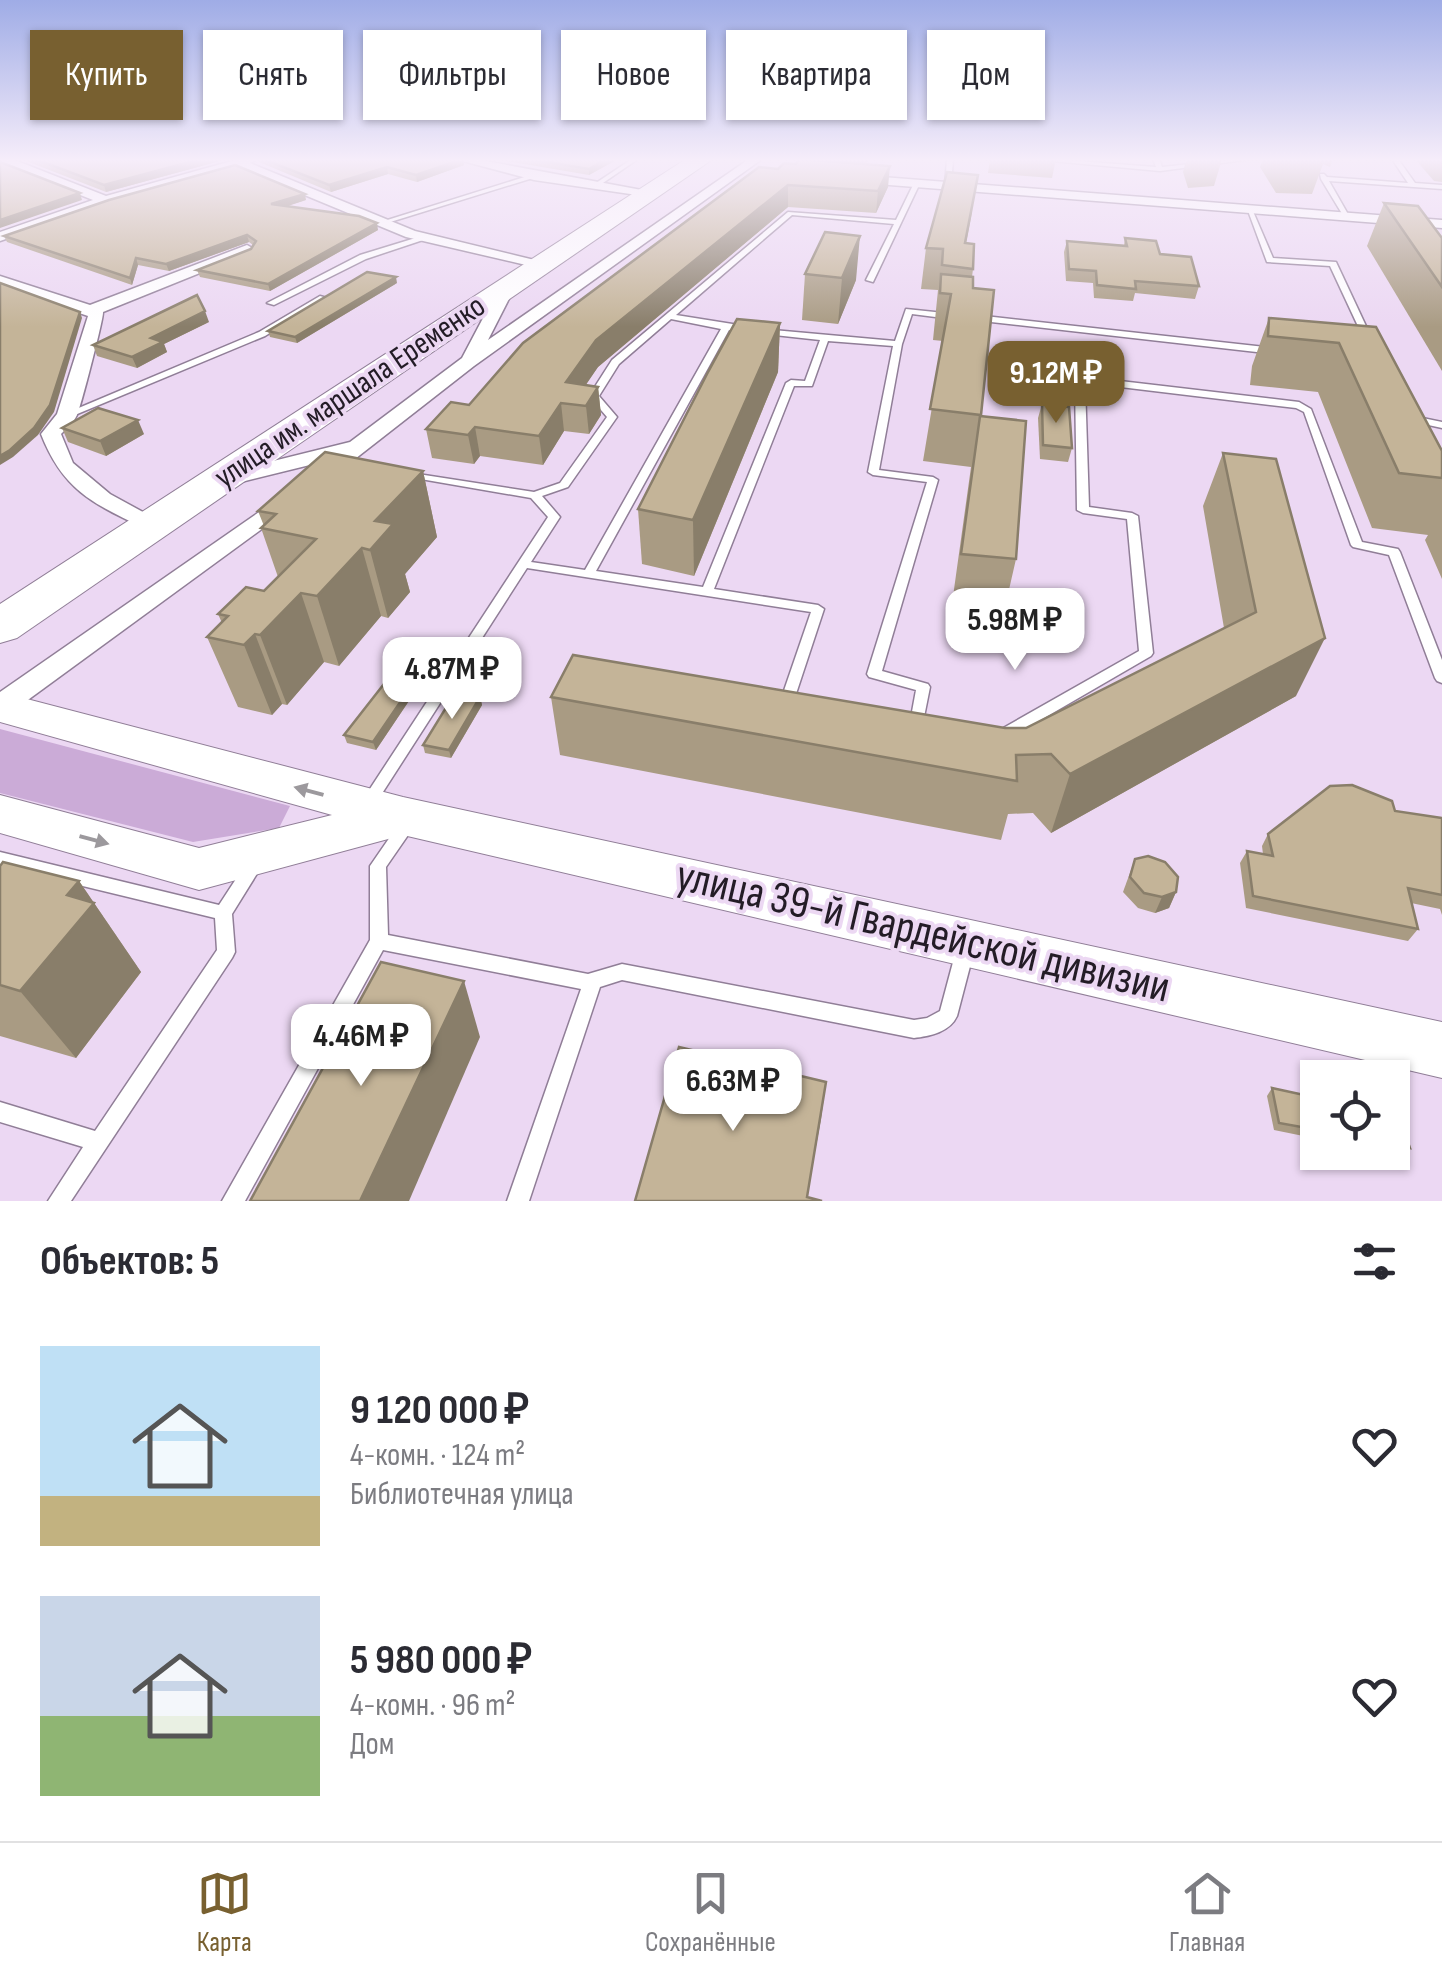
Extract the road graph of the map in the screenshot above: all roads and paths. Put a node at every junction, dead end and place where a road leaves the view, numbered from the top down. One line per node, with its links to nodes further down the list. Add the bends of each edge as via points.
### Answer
1 (62, 215): 15 (street)
2 (368, 215): 12 (street)
3 (408, 215): 12 (lane)
4 (617, 215): 18 (highway, улица им. маршала Еременко)
5 (671, 215): 31 (street)
6 (788, 215): 25 (lane)
7 (815, 215): 13 (lane)
8 (901, 215): 13 (lane)
9 (1251, 215): 29 (lane, via 1270,260 1333,264)
10 (1333, 215): 11 (street)
11 (1346, 216): 14 (street)
12 (385, 222): 16 (street)
13 (898, 222): 19 (lane)
14 (1442, 224)
15 (0, 237)
16 (425, 238): 18 (street); 23 (lane, via 362,256)
17 (247, 249): 24 (street)
18 (543, 264): 21 (highway, улица им. маршала Еременко)
19 (870, 280)
20 (0, 281): 24 (street)
21 (506, 288): 31 (street); 37 (highway, улица им. маршала Еременко)
22 (329, 294): 33 (lane, via 262,334)
23 (271, 303)
24 (90, 310): 33 (street, via 96,323)
25 (670, 316): 26 (lane); 38 (lane, via 615,362 594,396 612,417 564,485)
26 (726, 327): 27 (lane); 41 (lane)
27 (825, 338): 28 (lane); 42 (lane, via 809,384 791,384)
28 (898, 344): 30 (lane, via 908,311); 48 (lane, via 873,472 933,480 874,674 923,688)
29 (1371, 346)
30 (1280, 352)
31 (468, 362): 35 (street)
32 (1401, 403): 34 (lane, via 1408,417)
33 (68, 415): 39 (street, via 51,434 64,466 102,500)
34 (1442, 426)
35 (352, 458): 37 (street); 45 (street)
36 (397, 472): 38 (lane)
37 (214, 483): 39 (highway, улица им. маршала Еременко)
38 (535, 494): 40 (lane, via 554,517)
39 (152, 523): 43 (highway, улица им. маршала Еременко)
40 (523, 564): 41 (lane); 49 (lane)
41 (589, 574): 42 (lane)
42 (706, 592): 46 (lane, via 818,609)
43 (0, 627)
44 (1442, 678): 47 (lane, via 1394,552 1357,545 1308,410 1086,380 1080,383 1082,510 1132,516 1146,652)
45 (0, 706): 49 (main road, улица 39-й Гвардейской дивизии, one-way to 45)
46 (778, 730)
47 (986, 745)
48 (913, 747)
49 (394, 813): 51 (main road, улица 39-й Гвардейской дивизии); 54 (lane, via 378,866); 55 (main road, улица 39-й Гвардейской дивизии)
50 (0, 814): 51 (main road, улица 39-й Гвардейской дивизии, one-way to 51, via 200,869)
51 (262, 853): 53 (lane)
52 (0, 859): 53 (lane)
53 (223, 913): 59 (lane, via 226,952)
54 (378, 940): 56 (lane); 61 (lane)
55 (968, 940): 56 (lane, via 948,1016 930,1028 894,1027 622,972); 57 (main road, улица 39-й Гвардейской дивизии)
56 (588, 982): 62 (lane)
57 (1442, 1050)
58 (0, 1112): 59 (lane)
59 (99, 1142): 60 (lane)
60 (59, 1201)
61 (233, 1201)
62 (518, 1201)

